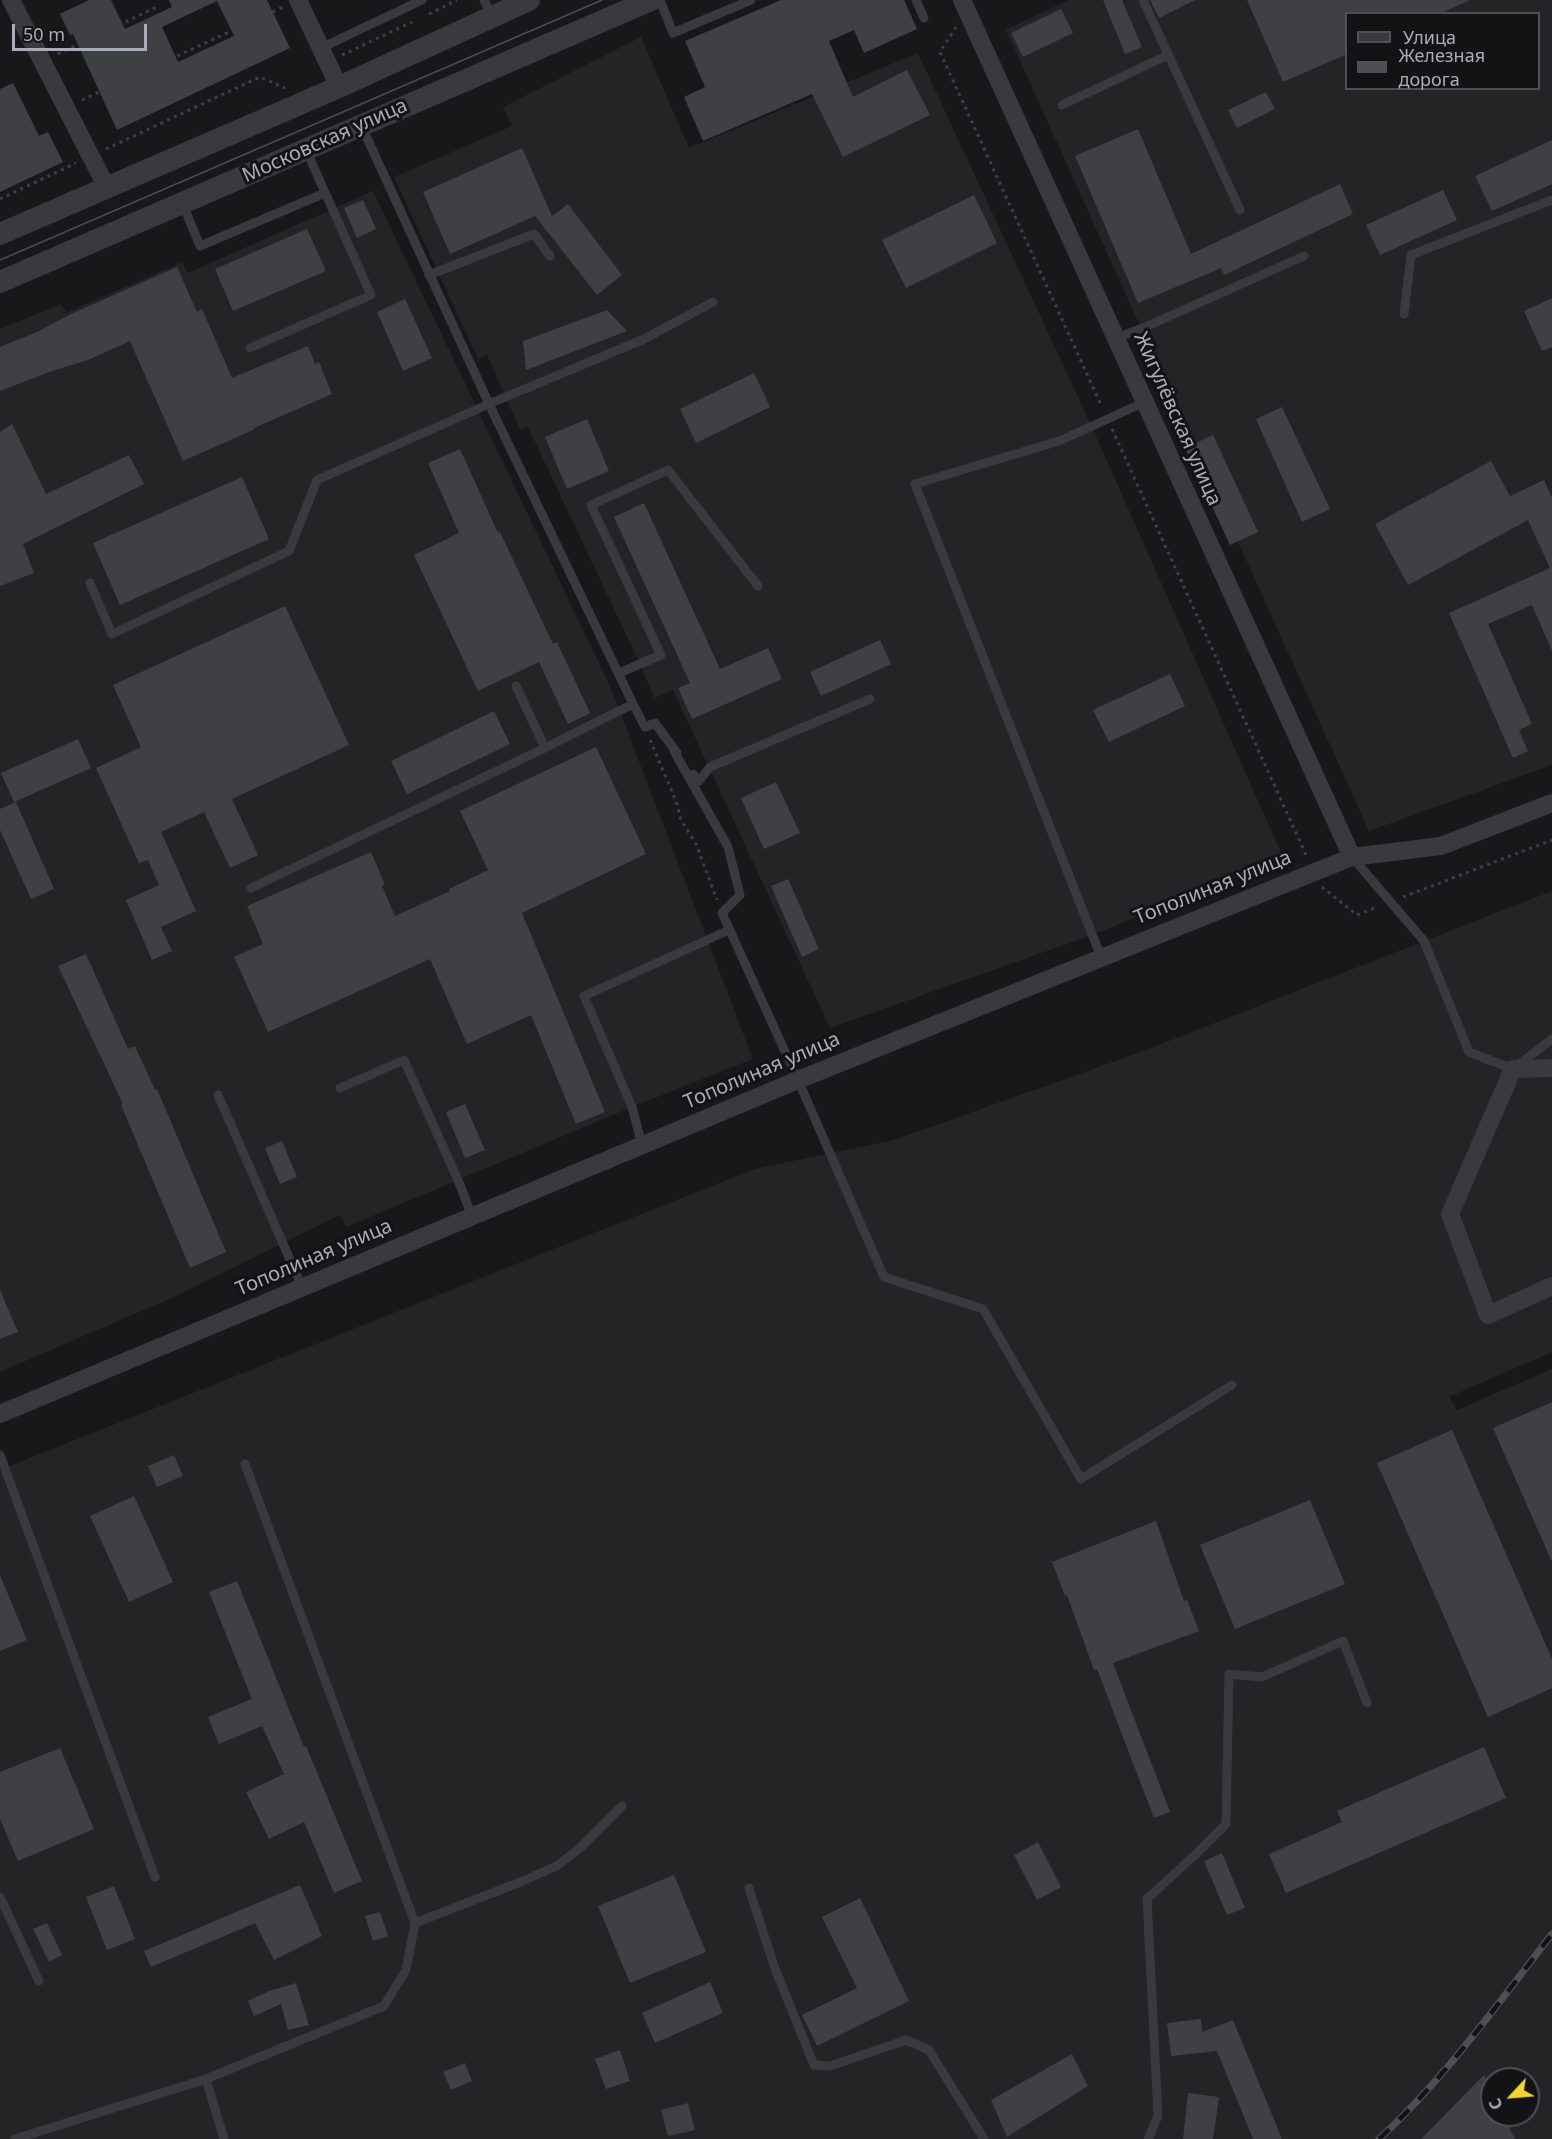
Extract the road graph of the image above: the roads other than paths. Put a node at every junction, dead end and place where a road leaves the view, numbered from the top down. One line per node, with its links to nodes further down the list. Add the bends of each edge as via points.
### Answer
1 (11, 0): 19 (street)
2 (422, 0): 13 (lane)
3 (529, 0): 11 (street)
4 (651, 0): 17 (street, Московская улица)
5 (660, 0): 6 (lane, via 674,33)
6 (751, 0)
7 (917, 0): 12 (lane)
8 (962, 0): 31 (street, Жигулёвская улица)
9 (1143, 0): 14 (lane)
10 (292, 3): 13 (street)
11 (488, 8): 15 (street)
12 (924, 18)
13 (324, 55): 15 (street)
14 (1168, 55): 16 (lane); 23 (lane)
15 (339, 87): 19 (street)
16 (1062, 105)
17 (362, 126): 18 (street, Московская улица); 27 (lane)
18 (306, 150): 20 (lane); 22 (street, Московская улица)
19 (107, 188): 24 (street)
20 (325, 193): 22 (lane, via 201,246); 32 (lane, via 371,295)
21 (1551, 203): 30 (lane, via 1411,255)
22 (182, 204): 28 (street, Московская улица)
23 (1240, 210)
24 (0, 234)
25 (550, 256): 27 (lane, via 534,234)
26 (1304, 256): 31 (lane)
27 (429, 275): 34 (lane)
28 (0, 282)
29 (713, 302): 34 (lane, via 644,339)
30 (1404, 314)
31 (1116, 338): 33 (street, Жигулёвская улица)
32 (250, 348)
33 (1144, 402): 44 (street, Жигулёвская улица); 47 (lane, via 1059,441 915,484)
34 (489, 404): 35 (lane, via 317,480 289,551 112,634); 37 (lane)
35 (90, 583)
36 (758, 586): 37 (lane, via 668,470 591,505 661,655)
37 (619, 673): 40 (lane)
38 (516, 686): 41 (lane)
39 (870, 699): 42 (lane, via 710,766 699,781)
40 (633, 704): 41 (lane); 42 (lane, via 645,727 655,723)
41 (545, 748): 45 (lane)
42 (674, 751): 46 (lane, via 728,847 740,895 722,913)
43 (1552, 803): 44 (street, Тополиная улица, via 1441,846)
44 (1352, 857): 47 (street, Тополиная улица); 50 (lane, via 1424,941 1469,1053)
45 (251, 888)
46 (729, 930): 51 (lane); 54 (lane, via 584,996 632,1107)
47 (1101, 957): 51 (street, Тополиная улица)
48 (1552, 1039): 50 (lane)
49 (1552, 1068): 50 (street)
50 (1513, 1069): 56 (street, via 1450,1214 1488,1315)
51 (798, 1080): 54 (street, Тополиная улица); 58 (lane, via 884,1277 983,1309 1081,1479)
52 (340, 1088): 55 (lane, via 404,1060)
53 (218, 1095): 57 (lane)
54 (642, 1145): 55 (street, Тополиная улица)
55 (472, 1216): 57 (street, Тополиная улица)
56 (1552, 1286)
57 (302, 1287): 59 (street, Тополиная улица)
58 (1232, 1385)
59 (0, 1414)
60 (0, 1455): 64 (lane)
61 (245, 1464): 67 (lane)
62 (1367, 1703): 73 (lane, via 1343,1641 1262,1677 1229,1674 1226,1824 1147,1899 1158,2116)
63 (622, 1806): 67 (lane, via 558,1865)
64 (155, 1877)
65 (749, 1888): 72 (lane, via 774,1966 814,2065 830,2066 906,2040 929,2050)
66 (0, 1897): 68 (lane)
67 (415, 1923): 69 (lane, via 406,1970 384,2006)
68 (39, 1981)
69 (206, 2079): 70 (lane); 71 (lane)
70 (15, 2139)
71 (224, 2139)
72 (984, 2139)
73 (1148, 2139)

